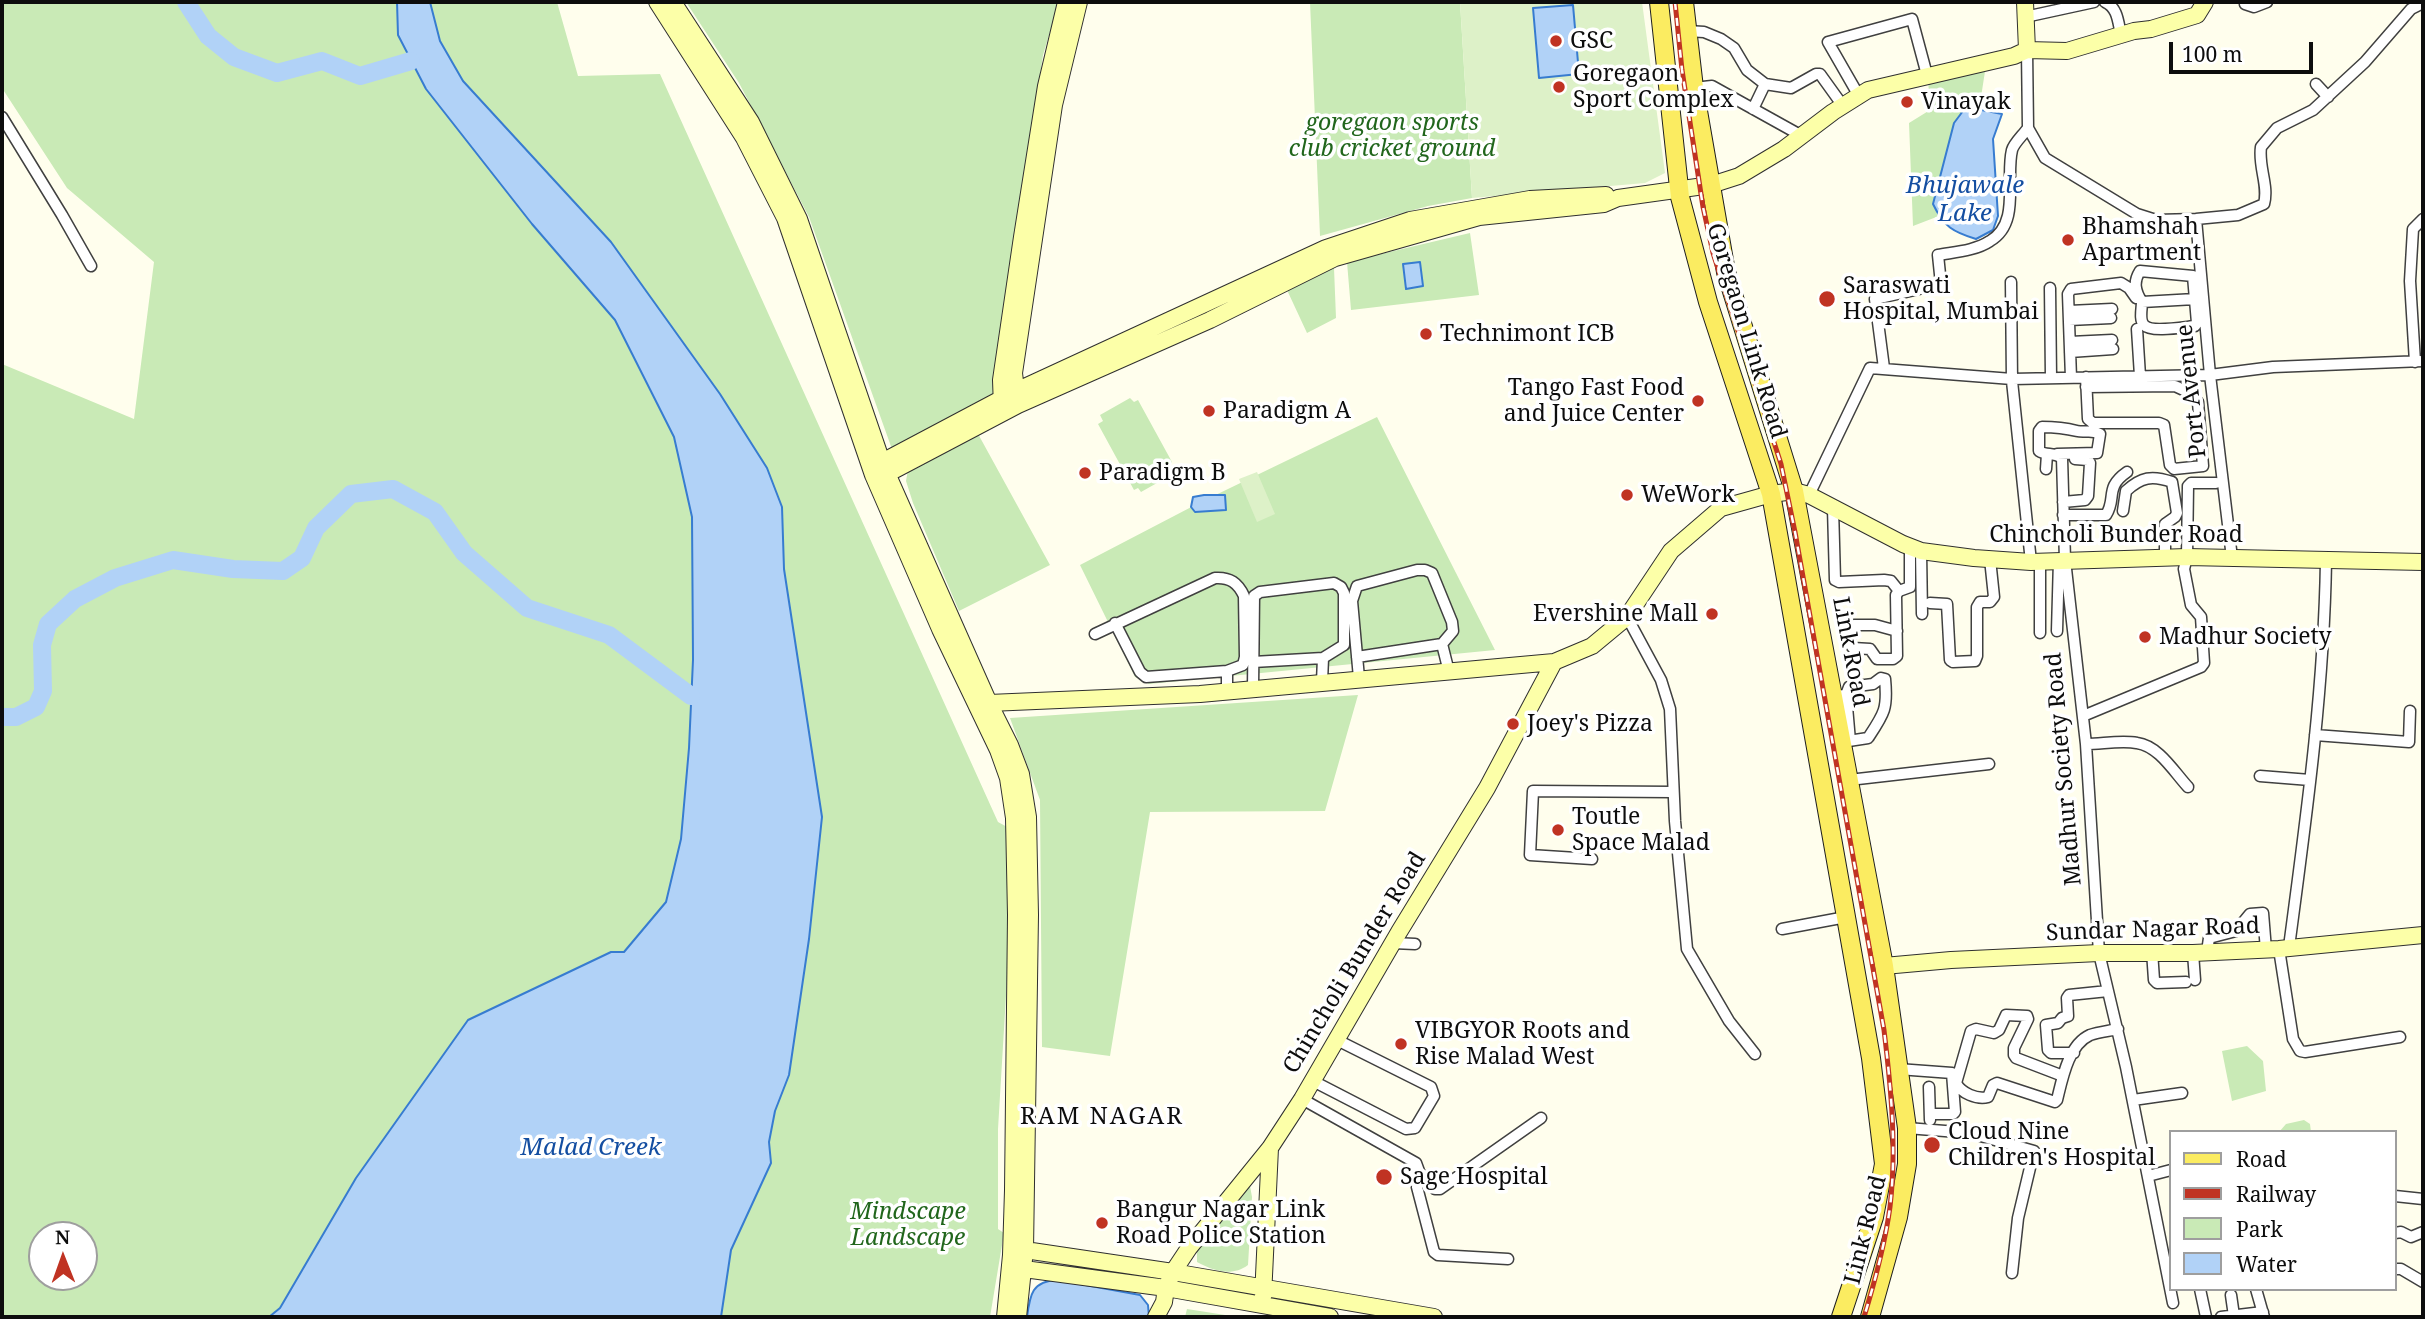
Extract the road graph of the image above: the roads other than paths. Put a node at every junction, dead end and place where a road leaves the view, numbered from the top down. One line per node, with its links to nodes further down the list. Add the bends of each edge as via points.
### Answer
1 (657, 2): 60 (street, via 744,138 785,218)
2 (673, 2): 60 (street, via 751,122 785,187 813,258)
3 (1066, 2): 18 (street)
4 (1079, 2): 18 (street)
5 (1659, 2): 31 (main road)
6 (1684, 2): 15 (main road, Link Road)
7 (2094, 2): 14 (street)
8 (2105, 2): 16 (street, via 2113,5)
9 (2205, 2): 16 (street, via 2197,15)
10 (2267, 2): 12 (street, via 2254,7)
11 (2423, 3): 13 (street)
12 (2245, 4)
13 (2409, 6): 24 (street, via 2365,62)
14 (2025, 10): 17 (street)
15 (1687, 31): 20 (street, via 1721,39); 22 (main road, Link Road)
16 (2121, 35): 17 (street, via 2067,51)
17 (2027, 50): 19 (street); 28 (street)
18 (1056, 71): 54 (street)
19 (1927, 75): 23 (street); 23 (street, via 1913,19 1828,43)
20 (1765, 84): 25 (street, via 1791,88 1820,74); 26 (street)
21 (2316, 85): 24 (street)
22 (1694, 88): 26 (street, via 1712,86); 30 (main road, Link Road)
23 (1859, 96): 25 (street)
24 (2328, 97): 32 (street, via 2277,128 2261,147 2261,175 2267,193 2264,204 2238,215)
25 (1843, 106): 29 (street)
26 (1753, 109): 29 (street)
27 (2, 117): 34 (street)
28 (2028, 128): 32 (street, via 2045,158 2137,214 2156,220); 46 (street, via 2012,148 2004,230 1990,242 1938,255 1941,284 1875,299)
29 (1802, 136): 30 (street, via 1739,176)
30 (1711, 184): 31 (street); 63 (main road, Link Road, via 1726,272)
31 (1678, 185): 54 (street, via 1618,198 1602,194 1530,198 1410,220 1326,248 1272,280); 64 (main road, Goregaon Link Road, via 1708,303)
32 (2196, 219): 37 (street, Port Avenue)
33 (2423, 219): 45 (street, via 2413,229 2410,281)
34 (91, 266)
35 (2011, 282): 51 (street)
36 (2050, 288): 49 (street)
37 (2199, 299): 38 (street); 38 (street, via 2195,326 2155,330 2142,322); 38 (street, via 2193,276 2140,271 2135,279); 47 (street, Port Avenue)
38 (2142, 302)
39 (2111, 313): 40 (street)
40 (2069, 315): 41 (street, via 2071,289 2121,284 2136,297); 44 (street)
41 (2137, 315)
42 (2137, 329): 48 (street)
43 (2112, 345): 44 (street)
44 (2070, 347): 50 (street)
45 (2419, 362): 47 (street, via 2273,367)
46 (1884, 369): 51 (street); 63 (street, via 1870,368)
47 (2210, 375): 48 (street); 53 (street, Port Avenue)
48 (2140, 376): 52 (street)
49 (2051, 378): 50 (street); 51 (street)
50 (2071, 378): 52 (street)
51 (2012, 379): 76 (street)
52 (2086, 382): 55 (street, via 2175,386); 58 (street, via 2088,419 2093,423 2160,423 2170,465 2203,466)
53 (2213, 401): 55 (street); 57 (street, Port Avenue)
54 (1010, 402): 60 (street)
55 (2197, 402): 58 (street)
56 (2055, 455): 56 (street, via 2039,451 2042,427 2099,434 2097,453); 59 (street); 65 (street); 65 (street, via 2090,463 2088,496)
57 (2220, 457): 58 (street); 72 (street, Port Avenue)
58 (2204, 458)
59 (2046, 469)
60 (881, 470): 99 (street, via 940,629)
61 (2127, 472): 68 (street, via 2111,492 2106,515)
62 (2216, 482): 70 (street, via 2188,486)
63 (1801, 493): 64 (street); 66 (street, Chincholi Bunder Road); 98 (main road, Link Road)
64 (1771, 494): 81 (street, via 1721,508 1671,551); 112 (main road, Link Road)
65 (2063, 502): 68 (street)
66 (1833, 508): 69 (street, Chincholi Bunder Road); 78 (street, via 1835,580 1891,581)
67 (2123, 511): 71 (street, via 2126,491 2141,479 2172,482 2177,510 2165,524)
68 (2063, 515): 74 (street)
69 (1915, 549): 73 (street, Chincholi Bunder Road); 78 (street, via 1910,587); 80 (street)
70 (2187, 557): 71 (street, Chincholi Bunder Road); 72 (street, Chincholi Bunder Road); 101 (street, via 2184,569 2191,605 2201,617 2204,663)
71 (2165, 558): 74 (street, Chincholi Bunder Road)
72 (2232, 558): 75 (street, Chincholi Bunder Road)
73 (1990, 559): 76 (street, Chincholi Bunder Road); 79 (street, via 1994,597 1977,607 1975,661 1950,660 1947,604)
74 (2062, 560): 76 (street, Chincholi Bunder Road); 84 (street); 101 (street, Madhur Society Road)
75 (2326, 561): 77 (street, Chincholi Bunder Road); 102 (street)
76 (2036, 562): 85 (street)
77 (2423, 562)
78 (1899, 591): 83 (street)
79 (1930, 603)
80 (1922, 614)
81 (1626, 617): 91 (street, via 1592,646); 110 (street, via 1661,680 1670,709)
82 (1115, 623): 86 (street); 92 (street, via 1146,677); 92 (street, via 1215,578 1233,580 1244,596 1245,657 1243,665)
83 (1897, 631): 83 (street, via 1894,659 1877,659 1870,649 1850,644 1854,625)
84 (2057, 631)
85 (2040, 633)
86 (1095, 634)
87 (1442, 644): 88 (street); 88 (street, via 1453,631 1452,622 1433,573 1417,570 1357,586 1352,601); 93 (street)
88 (1357, 657): 94 (street)
89 (1323, 658): 90 (street); 90 (street, via 1341,648 1345,640 1345,593 1334,583 1254,596); 95 (street)
90 (1253, 662): 96 (street)
91 (1554, 662): 93 (street); 117 (street, Chincholi Bunder Road, via 1487,788)
92 (1227, 671): 97 (street)
93 (1449, 672): 94 (street)
94 (1359, 678): 95 (street)
95 (1322, 682): 96 (street)
96 (1253, 689): 97 (street)
97 (1227, 692): 99 (street)
98 (1840, 696): 103 (main road, Link Road); 103 (street, via 1849,687 1885,679 1884,714 1868,738)
99 (983, 704): 151 (street, via 1008,778 1014,818)
100 (2410, 711): 102 (street, via 2409,742)
101 (2083, 716): 104 (street, Madhur Society Road)
102 (2315, 735): 108 (street)
103 (1846, 741): 107 (main road, Link Road)
104 (2086, 744): 109 (street, via 2147,746); 122 (street, Madhur Society Road)
105 (1989, 764): 107 (street)
106 (2260, 776): 108 (street)
107 (1849, 780): 111 (main road, Link Road)
108 (2310, 780): 119 (street)
109 (2188, 787)
110 (1674, 792): 113 (street, via 1534,791 1530,855); 129 (street, via 1688,949 1729,1021)
111 (1860, 837): 112 (main road); 123 (main road, Link Road)
112 (1833, 839): 114 (main road, Link Road)
113 (1592, 859)
114 (1846, 917): 115 (street); 174 (main road, Link Road, via 1884,1164 1874,1217)
115 (1782, 929)
116 (2423, 935): 119 (street, Sundar Nagar Road)
117 (1393, 943): 118 (street); 127 (street, Chincholi Bunder Road)
118 (1415, 944)
119 (2278, 949): 121 (street, Sundar Nagar Road); 121 (street, via 2263,913 2250,914 2236,931 2208,938); 126 (street, via 2293,1039 2300,1051)
120 (2152, 951): 121 (street, Sundar Nagar Road); 121 (street, via 2157,983 2190,981); 122 (street, Sundar Nagar Road)
121 (2200, 952)
122 (2099, 953): 123 (street, Sundar Nagar Road); 124 (street, Madhur Society Road)
123 (1884, 966): 130 (main road, Link Road)
124 (2108, 991): 125 (street, Madhur Society Road); 128 (street, via 2069,995 2068,1016 2046,1025 2051,1053)
125 (2118, 1029): 128 (street, via 2089,1036); 136 (street, Madhur Society Road)
126 (2400, 1037)
127 (1335, 1039): 132 (street, Chincholi Bunder Road); 132 (street, via 1431,1087 1434,1096 1415,1128 1406,1129)
128 (2074, 1053): 131 (street)
129 (1755, 1054)
130 (1899, 1069): 137 (street, via 1952,1073 1955,1112); 139 (main road, Link Road)
131 (2063, 1076): 131 (street, via 2016,1058 2014,1048 2028,1019 2011,1014 1994,1033 1971,1031 1956,1083 1960,1090 1981,1099 1997,1083 2054,1102)
132 (1311, 1080): 135 (street, Chincholi Bunder Road)
133 (1929, 1087): 137 (street)
134 (2182, 1093): 136 (street)
135 (1301, 1099): 141 (street, Chincholi Bunder Road); 143 (street, via 1416,1163)
136 (2133, 1100): 144 (street, Madhur Society Road)
137 (1930, 1114): 140 (street)
138 (1541, 1118): 143 (street, via 1440,1189)
139 (1907, 1128): 140 (street); 175 (main road, Link Road, via 1899,1217)
140 (1930, 1130): 156 (street, via 1970,1133 2034,1151)
141 (1270, 1149): 155 (street, Chincholi Bunder Road); 159 (street)
142 (2170, 1170): 144 (street)
143 (1420, 1174): 152 (street, via 1417,1186 1434,1252)
144 (2148, 1176): 157 (street, Madhur Society Road)
145 (2397, 1196): 146 (street)
146 (2423, 1201)
147 (2423, 1232): 149 (street)
148 (2397, 1233): 149 (street)
149 (2411, 1237): 150 (street)
150 (2423, 1246)
151 (1018, 1253): 153 (street); 155 (street); 169 (street)
152 (1508, 1259)
153 (1024, 1269): 164 (street); 170 (street)
154 (2397, 1269): 158 (street)
155 (1173, 1272): 159 (street); 164 (street, Chincholi Bunder Road)
156 (2011, 1273)
157 (2169, 1277)
158 (2423, 1282)
159 (1265, 1288): 166 (street); 173 (street)
160 (2171, 1291): 165 (street, Madhur Society Road)
161 (2200, 1291): 176 (street)
162 (2257, 1291): 167 (street)
163 (2231, 1294): 168 (street)
164 (1166, 1302): 166 (street); 171 (street)
165 (2173, 1303)
166 (1261, 1306): 172 (street)
167 (2264, 1315): 168 (street)
168 (2234, 1316): 177 (street)
169 (1005, 1317)
170 (1018, 1317)
171 (1156, 1317)
172 (1331, 1317)
173 (1434, 1317)
174 (1841, 1317)
175 (1870, 1317)
176 (2206, 1317)
177 (2221, 1317)

